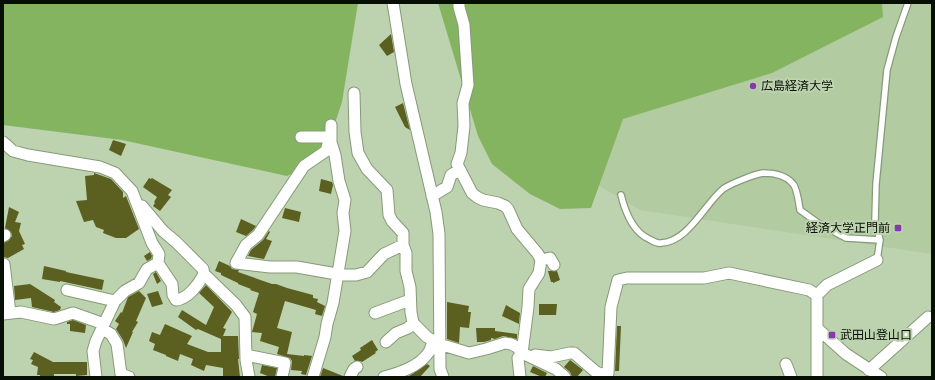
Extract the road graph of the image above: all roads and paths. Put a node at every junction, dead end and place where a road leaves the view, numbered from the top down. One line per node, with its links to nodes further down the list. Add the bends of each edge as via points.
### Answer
1 (393, 3): 11 (street, via 406,84)
2 (459, 3): 9 (street, via 464,24 468,85 463,103 464,126 457,164)
3 (908, 3): 13 (lane, via 887,70 876,184 875,222)
4 (354, 93): 14 (street, via 358,153 367,169 387,190 389,215 403,233)
5 (331, 126): 7 (street)
6 (301, 137): 7 (street)
7 (331, 140): 21 (street, via 345,200 345,231); 21 (street, via 326,151 304,166 258,236 246,245 236,263 297,267)
8 (4, 145): 12 (street, via 28,155 100,166 115,173 132,191)
9 (459, 170): 11 (street, via 451,175 447,187); 15 (street, via 477,197 508,209 517,229)
10 (621, 195): 13 (lane, via 625,210 636,228 659,244 675,240 692,225 724,188 762,173 783,176 794,184 800,210 818,223 846,238)
11 (432, 196): 33 (street, via 439,234)
12 (138, 204): 17 (street, via 152,243 159,254); 20 (street, via 143,206)
13 (880, 240): 16 (lane)
14 (403, 245): 21 (street, via 379,258 367,272); 24 (street)
15 (541, 260): 19 (street, via 550,258); 34 (street, via 539,273 529,289)
16 (877, 260): 23 (street, via 826,285)
17 (158, 263): 20 (street, via 172,284 176,300 188,295); 25 (street, via 147,269 139,283)
18 (4, 264): 26 (street)
19 (554, 265)
20 (204, 274): 35 (street, via 245,317)
21 (338, 275): 43 (street, via 325,337)
22 (67, 290): 25 (street)
23 (817, 295): 31 (street); 34 (street, via 809,290 729,273 704,278 627,278 618,280 611,307 607,376 596,372 574,353 547,357)
24 (410, 300): 27 (street); 29 (street)
25 (115, 301): 30 (street)
26 (7, 313): 30 (street, via 29,313 54,319 73,313)
27 (375, 314)
28 (928, 317): 38 (street)
29 (414, 323): 32 (street); 33 (street)
30 (103, 326): 39 (street, via 93,352); 40 (street, via 117,344 121,374)
31 (818, 329): 38 (street); 50 (street)
32 (386, 342)
33 (436, 342): 34 (street, via 469,353 505,343 517,347); 45 (street, via 419,362); 46 (street)
34 (522, 353): 47 (street, via 518,358); 48 (street, via 556,369)
35 (246, 355): 41 (street); 42 (street, via 285,363)
36 (786, 364): 49 (street)
37 (357, 367): 44 (street)
38 (869, 370): 51 (street)
39 (96, 377)
40 (129, 377)
41 (249, 377)
42 (282, 377)
43 (313, 377)
44 (350, 377)
45 (384, 377)
46 (443, 377)
47 (520, 377)
48 (566, 377)
49 (791, 377)
50 (817, 377)
51 (880, 377)

